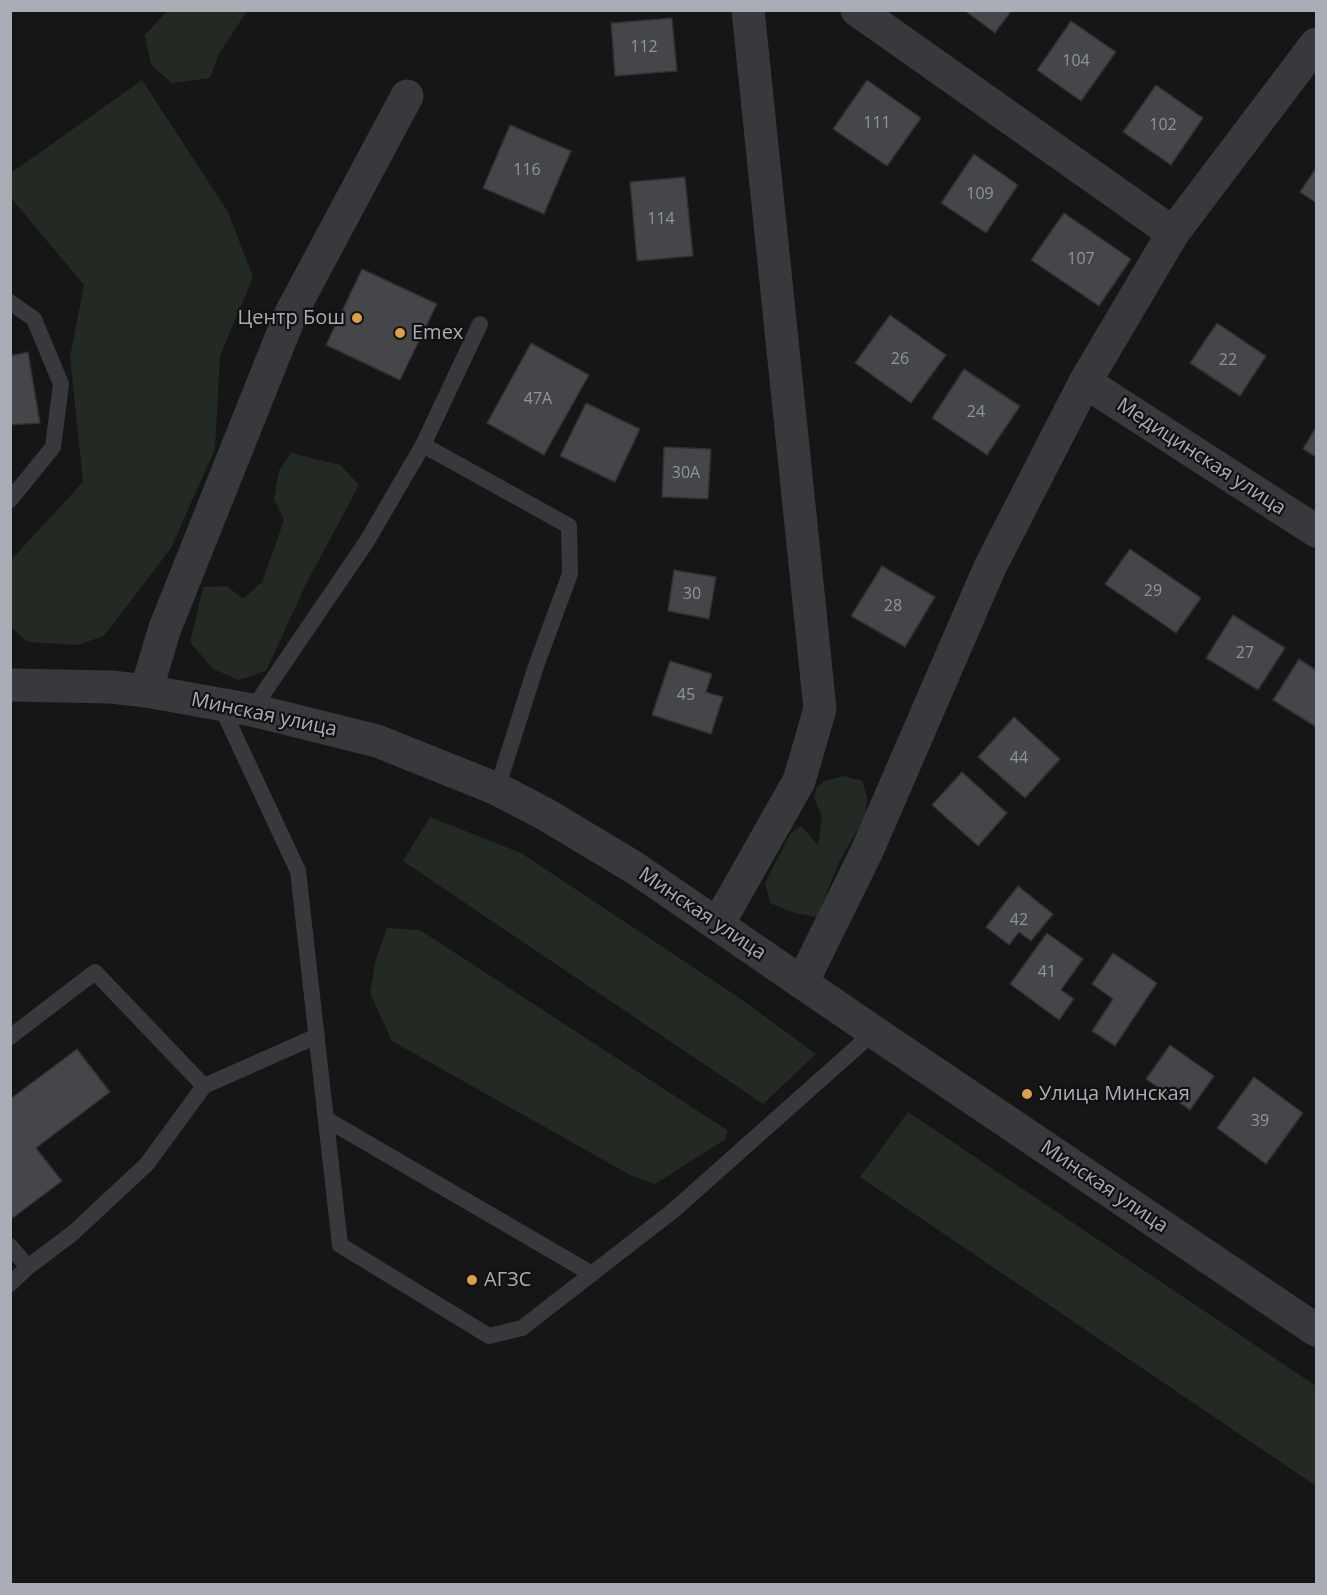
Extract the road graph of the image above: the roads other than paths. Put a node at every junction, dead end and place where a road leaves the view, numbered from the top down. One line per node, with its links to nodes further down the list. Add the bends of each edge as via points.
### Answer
1 (748, 10): 17 (street, via 820,709 799,781)
2 (857, 10): 5 (street)
3 (1314, 53): 5 (street)
4 (407, 96): 13 (street, via 291,313 165,628)
5 (1173, 233): 8 (street)
6 (10, 302): 10 (lane, via 34,319 61,384 53,447)
7 (480, 324): 9 (lane)
8 (1085, 382): 11 (street, Медицинская улица); 18 (street, via 990,567 867,851)
9 (423, 445): 15 (lane, via 367,541); 16 (lane, via 569,526 570,574 536,666)
10 (10, 500)
11 (1317, 531)
12 (10, 685): 13 (street, Минская улица)
13 (146, 691): 14 (street, Минская улица)
14 (220, 704): 15 (street, Минская улица); 20 (lane, via 298,871)
15 (252, 710): 16 (street, Минская улица, via 377,741)
16 (498, 789): 17 (street, Минская улица, via 635,868)
17 (718, 924): 18 (street, Минская улица)
18 (802, 983): 19 (street, Минская улица)
19 (874, 1032): 26 (lane, via 674,1210); 28 (street, Минская улица)
20 (317, 1036): 22 (lane); 23 (lane)
21 (10, 1037): 22 (lane, via 95,972)
22 (204, 1086): 25 (lane, via 147,1164 73,1233)
23 (326, 1119): 26 (lane); 26 (lane, via 340,1245 489,1336 522,1328)
24 (10, 1246): 25 (lane)
25 (28, 1267): 27 (lane)
26 (592, 1274)
27 (10, 1284)
28 (1317, 1330)

